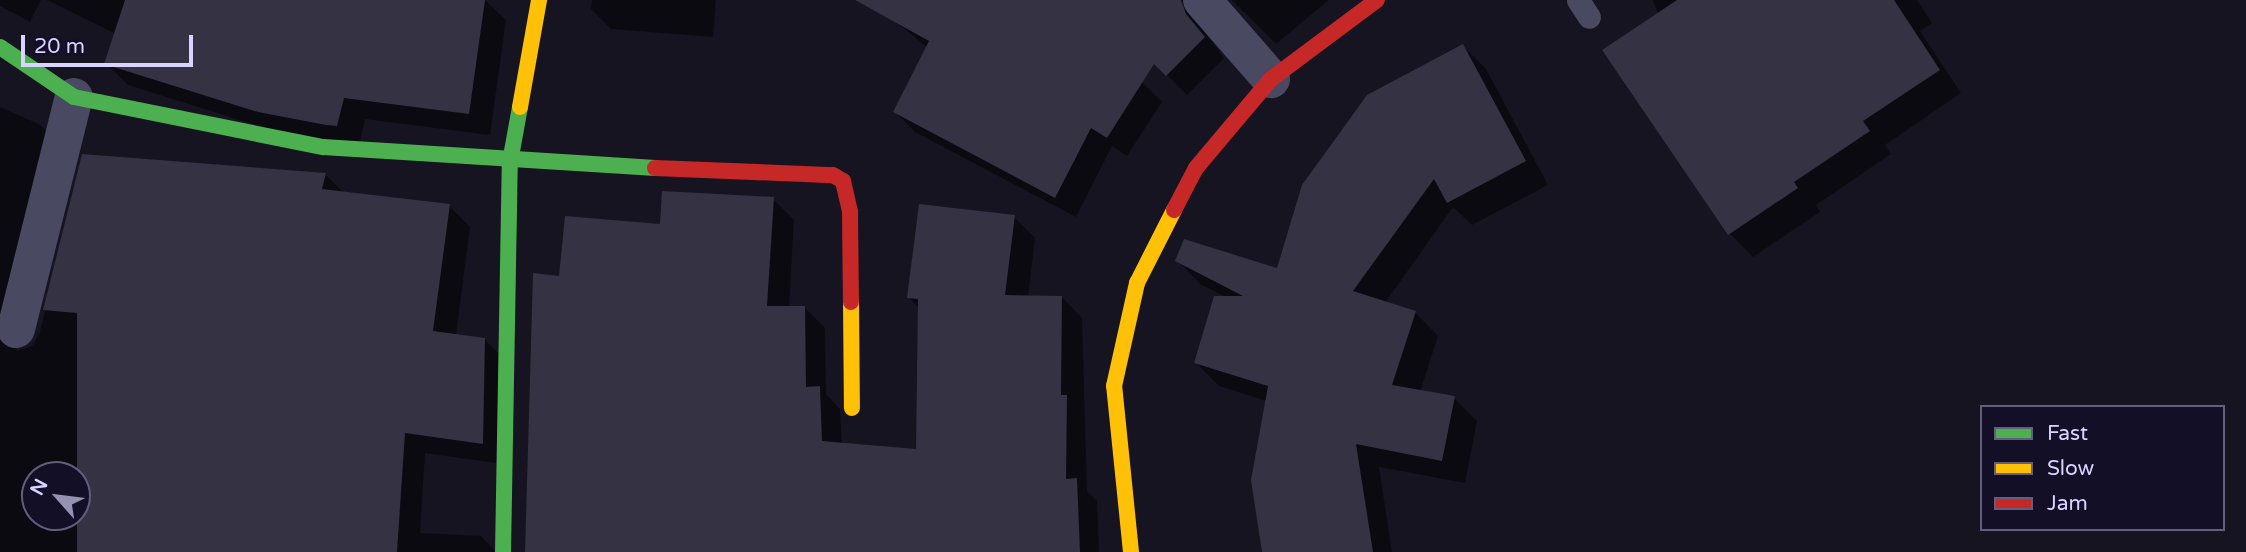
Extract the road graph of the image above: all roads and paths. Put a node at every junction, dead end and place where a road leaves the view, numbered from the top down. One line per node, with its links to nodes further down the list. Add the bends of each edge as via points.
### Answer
1 (539, 0): 7 (street)
2 (1202, 0): 5 (street)
3 (1377, 0): 5 (street)
4 (0, 47): 6 (street)
5 (1271, 79): 11 (street, via 1196,168 1136,283 1114,386)
6 (74, 97): 7 (street, via 323,147); 8 (street)
7 (510, 162): 9 (street, via 818,173 843,181 850,212); 10 (street)
8 (16, 329)
9 (852, 408)
10 (503, 552)
11 (1131, 552)

